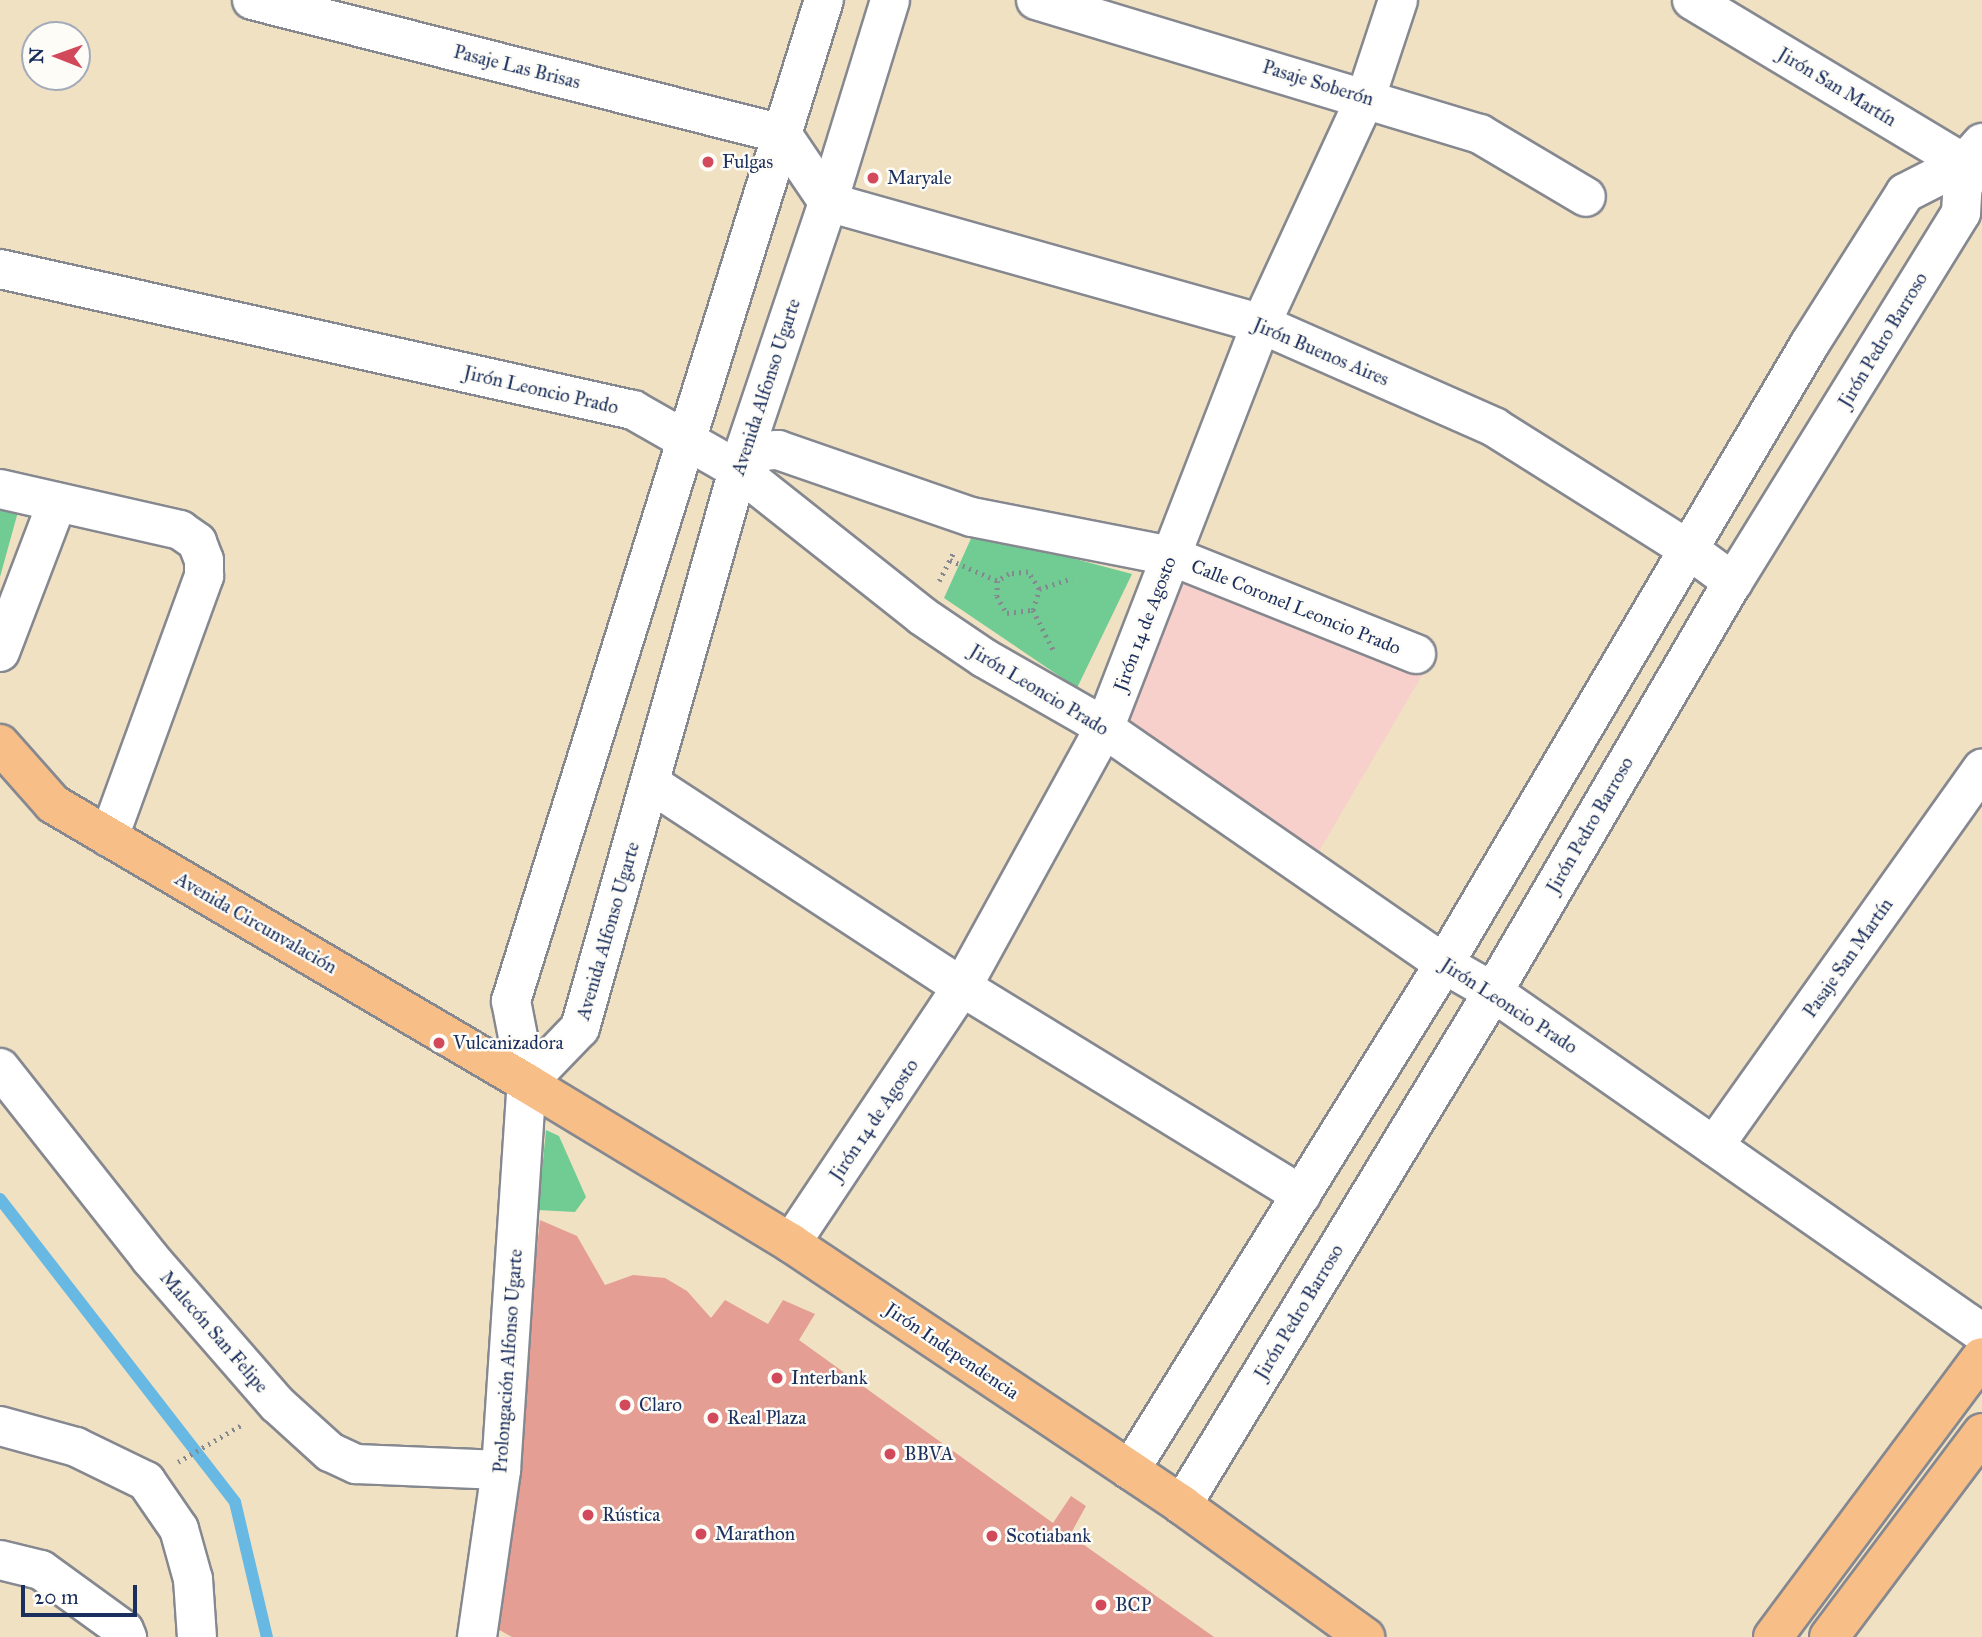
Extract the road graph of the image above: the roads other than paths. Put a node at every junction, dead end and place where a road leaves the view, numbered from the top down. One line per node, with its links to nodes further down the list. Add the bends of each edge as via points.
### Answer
1 (252, 0): 8 (street, Pasaje Las Brisas)
2 (824, 0): 8 (street)
3 (890, 0): 11 (street, Avenida Alfonso Ugarte)
4 (1036, 0): 7 (street, Pasaje Soberón)
5 (1398, 0): 7 (street, Jirón 14 de Agosto)
6 (1692, 0): 9 (street, Jirón San Martín)
7 (1366, 97): 10 (street, Pasaje Soberón, via 1480,134); 13 (street, Jirón 14 de Agosto)
8 (782, 134): 11 (street); 14 (street)
9 (1976, 160): 18 (street, via 1905,193); 20 (street, Jirón Pedro Barroso, via 1961,213)
10 (1586, 197)
11 (828, 202): 13 (street, Jirón Buenos Aires); 15 (street, Avenida Alfonso Ugarte)
12 (0, 269): 14 (street, Jirón Leoncio Prado, via 633,410)
13 (1261, 324): 18 (street, Jirón Buenos Aires, via 1494,427); 19 (street, Jirón 14 de Agosto)
14 (686, 441): 15 (street, Jirón Leoncio Prado); 32 (street, via 512,1001)
15 (738, 470): 19 (street, Calle Coronel Leoncio Prado, via 762,450 778,450 972,517); 23 (street, Jirón Leoncio Prado, via 922,616); 26 (street, Avenida Alfonso Ugarte)
16 (0, 489): 17 (street)
17 (57, 503): 21 (street); 27 (street, via 180,530 197,542 204,560 204,576)
18 (1688, 549): 20 (street, Jirón Buenos Aires); 28 (street)
19 (1171, 556): 22 (street, Calle Coronel Leoncio Prado); 23 (street, Jirón 14 de Agosto)
20 (1733, 582): 30 (street, Jirón Pedro Barroso)
21 (0, 652)
22 (1416, 654)
23 (1104, 729): 28 (street, Jirón Leoncio Prado); 29 (street, Jirón 14 de Agosto)
24 (0, 744): 27 (main road, Avenida Circunvalación, via 53,804)
25 (1982, 769): 33 (street, Pasaje San Martín)
26 (650, 783): 29 (street); 32 (street, Avenida Alfonso Ugarte, via 580,1028)
27 (109, 837): 32 (main road, Avenida Circunvalación)
28 (1444, 964): 30 (street, Jirón Leoncio Prado); 34 (street)
29 (962, 987): 34 (street); 35 (street, Jirón 14 de Agosto)
30 (1493, 992): 33 (street, Jirón Leoncio Prado); 42 (street, Jirón Pedro Barroso)
31 (0, 1068): 41 (street, Malecón San Felipe, via 150,1258 276,1404 330,1452 356,1464)
32 (527, 1083): 35 (main road, Jirón Independencia); 41 (street, Prolongación Alfonso Ugarte)
33 (1714, 1146): 36 (street, Jirón Leoncio Prado)
34 (1301, 1195): 40 (street)
35 (791, 1243): 40 (main road, Jirón Independencia)
36 (1982, 1333)
37 (1982, 1357): 48 (main road)
38 (0, 1426): 45 (street, via 76,1447 146,1481 180,1529 193,1579)
39 (1982, 1433): 49 (main road)
40 (1130, 1470): 42 (main road, Jirón Independencia)
41 (501, 1471): 46 (street, Prolongación Alfonso Ugarte)
42 (1182, 1505): 47 (main road, Jirón Independencia)
43 (0, 1560): 44 (street, via 41,1570 124,1630)
44 (127, 1637)
45 (197, 1637)
46 (477, 1637)
47 (1365, 1637)
48 (1773, 1637)
49 (1829, 1637)

